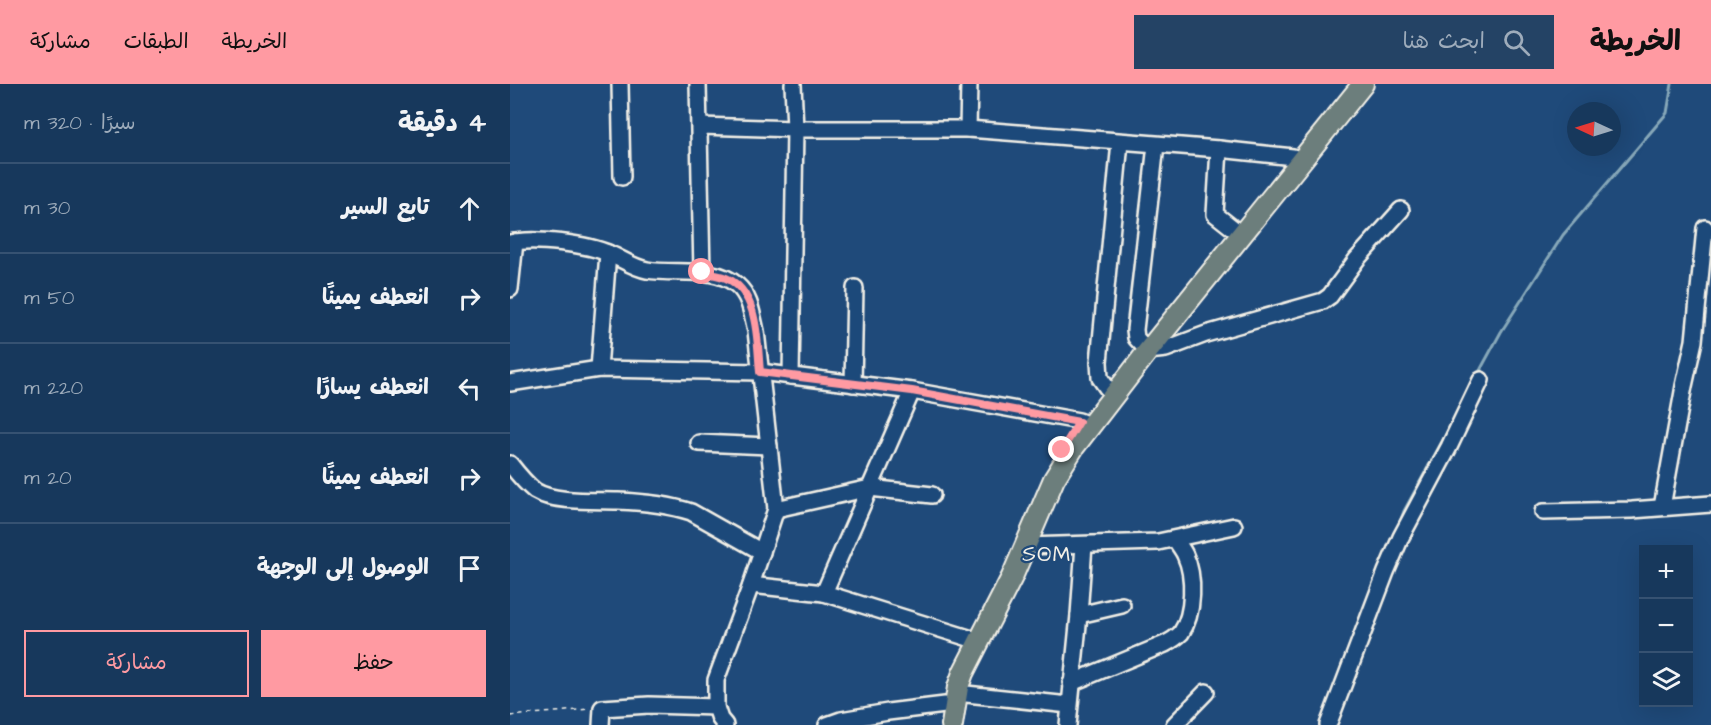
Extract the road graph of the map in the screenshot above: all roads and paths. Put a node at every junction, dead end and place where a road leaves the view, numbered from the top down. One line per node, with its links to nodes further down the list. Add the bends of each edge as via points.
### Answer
1 (620, 84): 14 (street)
2 (698, 84): 7 (street)
3 (793, 84): 8 (street)
4 (969, 84): 9 (street)
5 (1351, 84): 13 (main road)
6 (1363, 84): 23 (main road)
7 (700, 126): 8 (street); 20 (street)
8 (795, 129): 9 (street); 26 (street)
9 (968, 129): 10 (street)
10 (1120, 142): 11 (street); 30 (street, via 1098,362 1100,378)
11 (1156, 145): 12 (street); 23 (street, via 1135,330)
12 (1219, 149): 13 (street); 17 (street, via 1215,214)
13 (1293, 157): 17 (main road)
14 (622, 177)
15 (1401, 210): 23 (street, via 1323,301 1166,349)
16 (1705, 228): 39 (street, via 1693,350)
17 (1234, 229): 23 (main road)
18 (513, 242): 19 (street, via 568,244); 22 (street)
19 (608, 253): 20 (street, via 644,270); 24 (street)
20 (702, 272): 25 (street, via 725,278 746,295 756,330)
21 (855, 288): 29 (street)
22 (510, 289)
23 (1144, 348): 30 (main road); 32 (main road)
24 (599, 369): 25 (street); 28 (street)
25 (760, 372): 26 (street); 34 (street)
26 (791, 376): 29 (street)
27 (1481, 380): 66 (street, via 1401,537)
28 (510, 383)
29 (853, 384): 31 (street)
30 (1107, 388): 32 (main road)
31 (912, 391): 32 (street); 36 (street)
32 (1084, 423): 45 (main road, via 1054,479); 51 (main road, via 1042,485)
33 (699, 443): 34 (street)
34 (769, 446): 40 (street)
35 (510, 464): 46 (street, via 531,487 545,495 681,509)
36 (870, 488): 37 (street); 40 (street); 48 (street)
37 (932, 495)
38 (1711, 504): 39 (street)
39 (1662, 507): 41 (street)
40 (776, 509): 46 (street)
41 (1543, 512)
42 (1234, 526): 43 (street)
43 (1175, 539): 44 (street); 52 (street, via 1185,554 1191,576 1190,606 1182,632 1165,644)
44 (1084, 545): 45 (street); 50 (street)
45 (1026, 546): 54 (main road)
46 (762, 552): 47 (street)
47 (751, 585): 48 (street); 56 (street, via 718,671)
48 (824, 593): 51 (street)
49 (1122, 605): 50 (street)
50 (1079, 615): 52 (street)
51 (972, 639): 54 (main road, via 954,673)
52 (1071, 683): 55 (street)
53 (1206, 692): 65 (street)
54 (951, 699): 55 (street); 61 (street); 62 (main road); 63 (main road)
55 (1069, 705): 64 (street)
56 (716, 707): 57 (street); 60 (street)
57 (602, 708): 58 (path); 59 (street)
58 (510, 716)
59 (601, 725)
60 (725, 725)
61 (827, 725)
62 (939, 725)
63 (952, 725)
64 (1068, 725)
65 (1174, 725)
66 (1328, 725)

